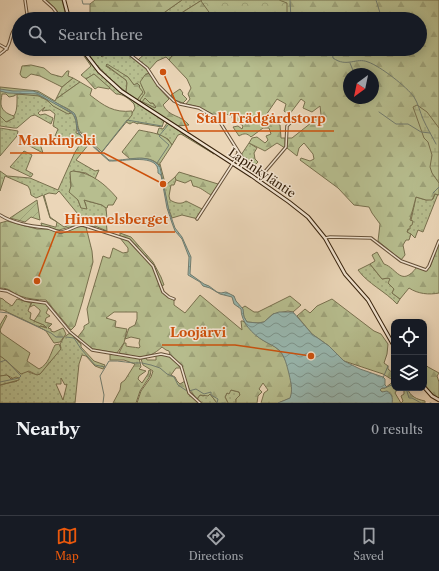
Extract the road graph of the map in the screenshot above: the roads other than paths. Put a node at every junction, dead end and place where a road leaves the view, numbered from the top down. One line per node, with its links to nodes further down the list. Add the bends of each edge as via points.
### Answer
1 (25, 0): 4 (street)
2 (44, 0): 5 (street)
3 (64, 0): 6 (main road)
4 (27, 12)
5 (56, 12)
6 (67, 12)
7 (12, 33): 9 (street)
8 (0, 46): 9 (street)
9 (7, 49): 10 (street)
10 (0, 54)
11 (87, 56): 15 (main road, Lapinkyläntie, via 99,71 121,91)
12 (132, 56): 14 (street, via 147,68 173,101 199,108 218,119)
13 (294, 119): 14 (street, via 287,126 286,148 263,174 246,163)
14 (238, 152): 15 (street)
15 (233, 163): 17 (street); 18 (main road, Lapinkyläntie, via 312,221)
16 (0, 216): 21 (street, via 58,231 83,225 127,239 153,266 163,292)
17 (197, 219)
18 (325, 238): 19 (street, via 371,238 401,261 426,270); 22 (main road, Lapinkyläntie, via 345,274 368,300)
19 (439, 241)
20 (0, 290): 25 (street, via 25,300 46,302 70,332 92,350 140,358 164,353 170,356 181,366 189,393)
21 (174, 299)
22 (391, 341)
23 (427, 390): 24 (main road)
24 (439, 400)
25 (200, 403)

